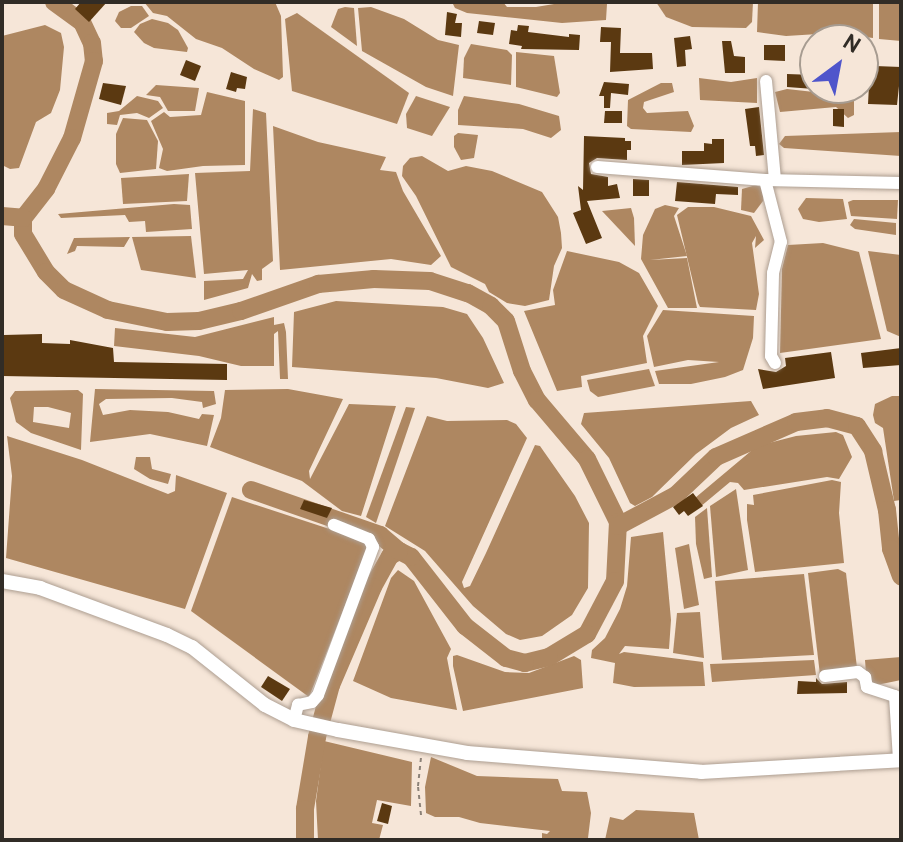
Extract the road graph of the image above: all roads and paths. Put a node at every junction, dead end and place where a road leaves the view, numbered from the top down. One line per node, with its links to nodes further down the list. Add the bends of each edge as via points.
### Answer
1 (766, 81): 3 (street)
2 (597, 167): 3 (street)
3 (770, 180): 4 (street); 5 (street, via 781,242 773,273)
4 (901, 183)
5 (775, 363)
6 (334, 525): 9 (street, via 369,539 373,547 324,682 312,702 298,705)
7 (2, 581): 9 (main road, via 40,588 167,635 192,647 265,705)
8 (825, 676): 11 (street, via 858,672 867,687 895,696)
9 (298, 721): 10 (main road)
10 (424, 744): 11 (main road, via 467,753 701,772); 12 (path, via 418,786)
11 (900, 760)
12 (421, 815)

